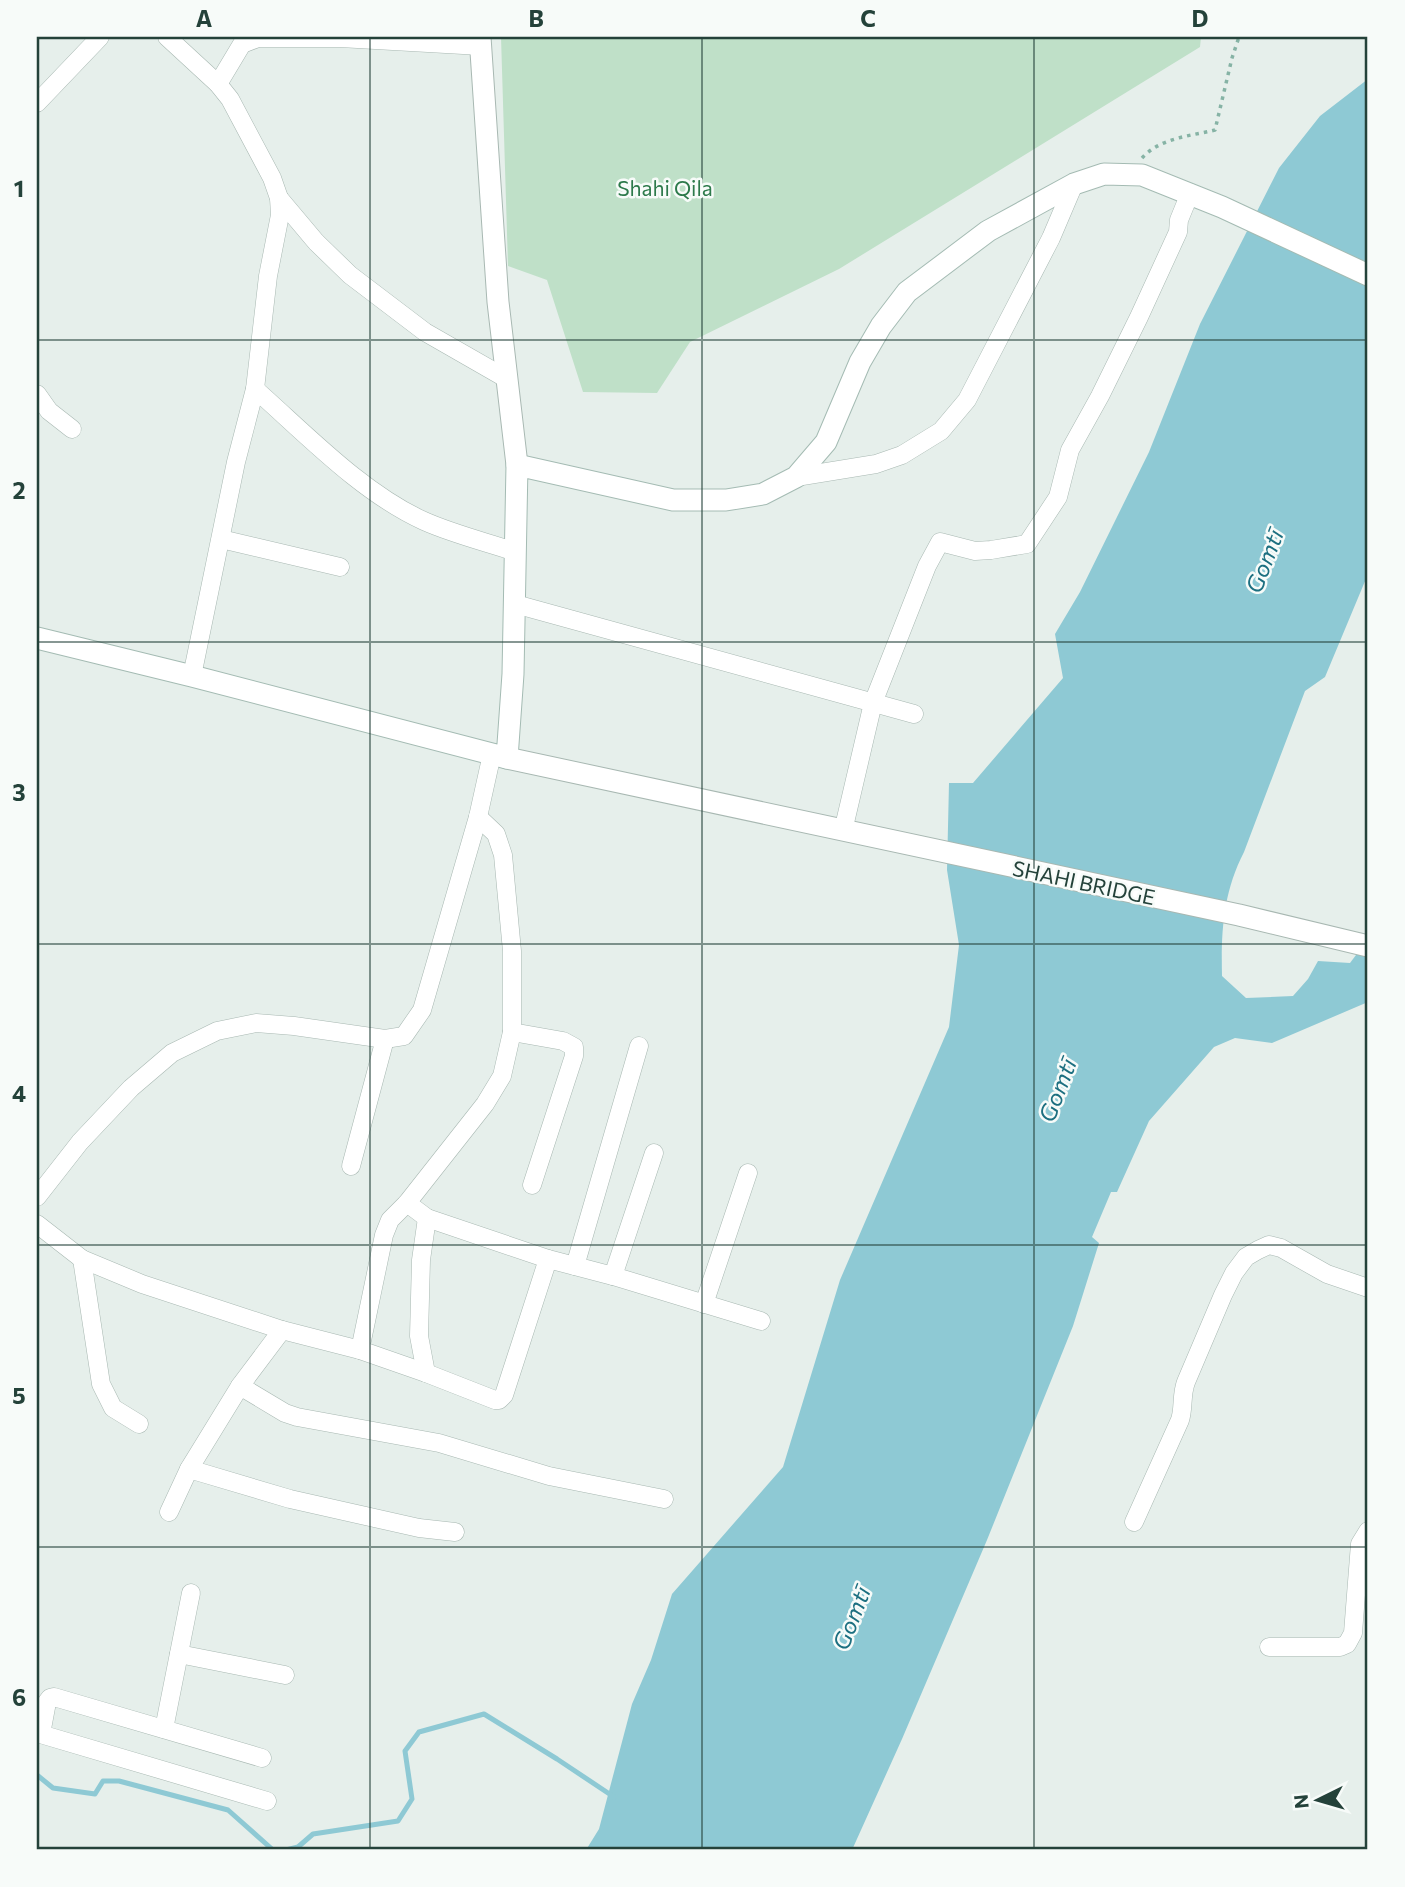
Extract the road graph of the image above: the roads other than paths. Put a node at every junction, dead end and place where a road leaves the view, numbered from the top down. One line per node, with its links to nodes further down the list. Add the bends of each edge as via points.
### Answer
1 (100, 37): 5 (street)
2 (167, 37): 4 (street)
3 (480, 41): 4 (street, via 258,38 242,44); 10 (main road)
4 (218, 84): 8 (street, via 230,99)
5 (37, 103)
6 (1074, 184): 7 (main road, via 1104,174 1132,174); 15 (main road, via 988,231 908,292 860,362 826,442); 15 (street, via 967,400 941,431 902,455 876,464)
7 (1190, 193): 9 (main road); 22 (street, via 1178,232 1139,317 1070,450 1058,497 1027,544 975,551 940,542)
8 (279, 198): 10 (street, via 350,275 425,332); 11 (street)
9 (1368, 275)
10 (507, 379): 14 (main road)
11 (255, 389): 16 (street); 17 (street, via 383,498 425,521)
12 (37, 394): 13 (street, via 49,411)
13 (72, 429)
14 (517, 465): 15 (main road, via 673,500 726,500 763,494); 17 (main road)
15 (796, 477)
16 (220, 539): 18 (street); 21 (street)
17 (516, 552): 19 (main road)
18 (340, 567)
19 (515, 604): 22 (street); 24 (main road, via 513,674)
20 (37, 638): 21 (main road, SHAHI BRIDGE)
21 (192, 676): 24 (main road, SHAHI BRIDGE)
22 (873, 703): 23 (street); 26 (street)
23 (914, 714)
24 (499, 756): 25 (street); 26 (main road, SHAHI BRIDGE)
25 (478, 817): 28 (street, via 496,834 503,855 512,951); 29 (street, via 422,1010 404,1035)
26 (843, 831): 27 (main road, SHAHI BRIDGE)
27 (1368, 946)
28 (512, 1032): 34 (street, via 574,1047); 36 (street, via 502,1076 485,1104)
29 (385, 1039): 32 (street); 35 (street, via 256,1023 217,1031 172,1054 131,1088)
30 (639, 1046): 41 (street)
31 (654, 1153): 42 (street)
32 (351, 1166)
33 (748, 1173): 44 (street)
34 (532, 1185)
35 (37, 1197)
36 (407, 1203): 37 (street); 47 (street, via 390,1220 384,1235)
37 (427, 1218): 40 (street); 48 (street, via 419,1336)
38 (37, 1224): 39 (street)
39 (82, 1259): 46 (street); 50 (street, via 102,1384 113,1408)
40 (548, 1259): 41 (street); 48 (street, via 499,1400)
41 (575, 1266): 42 (street)
42 (613, 1276): 44 (street)
43 (1368, 1288): 54 (street, via 1269,1245 1246,1258 1223,1295 1186,1382 1180,1420)
44 (704, 1304): 45 (street)
45 (761, 1321)
46 (282, 1331): 47 (street); 49 (street)
47 (360, 1350): 48 (street)
48 (426, 1373)
49 (240, 1386): 51 (street); 52 (street, via 297,1417 439,1443 549,1476)
50 (139, 1424)
51 (190, 1469): 53 (street); 56 (street, via 290,1499)
52 (664, 1499)
53 (169, 1512)
54 (1134, 1522)
55 (1368, 1531): 58 (street, via 1360,1544 1353,1633 1347,1644)
56 (455, 1532)
57 (191, 1593): 59 (street)
58 (1269, 1647)
59 (178, 1654): 60 (street); 61 (street)
60 (285, 1675)
61 (164, 1729): 62 (street, via 54,1697 47,1702); 63 (street)
62 (39, 1734): 64 (street)
63 (262, 1758)
64 (267, 1801)

